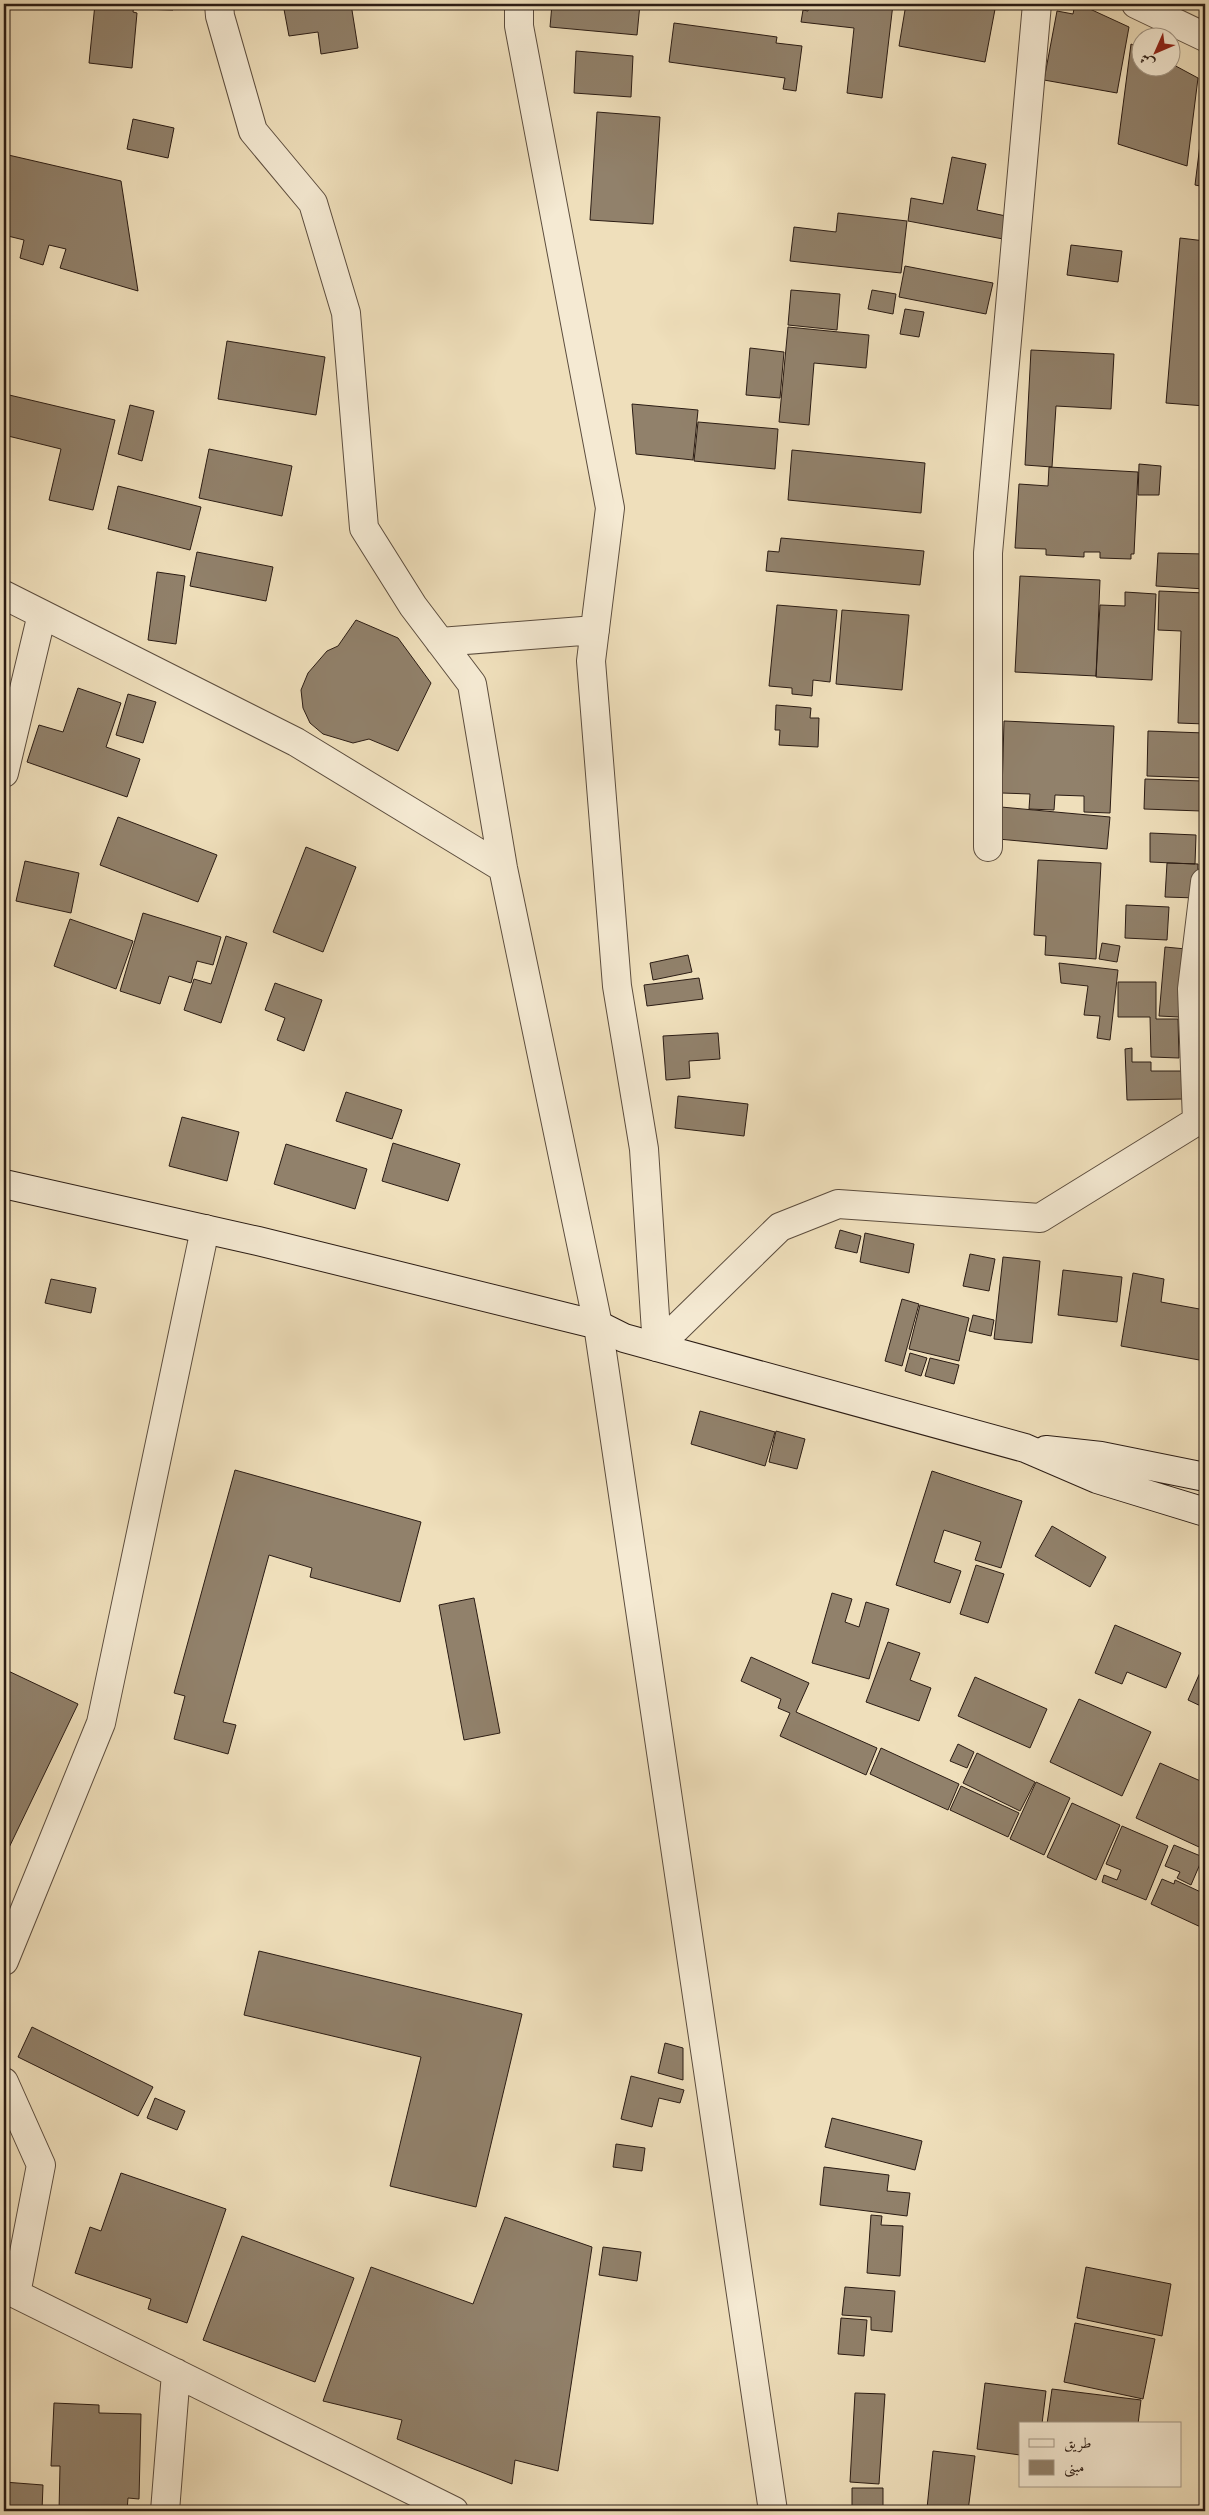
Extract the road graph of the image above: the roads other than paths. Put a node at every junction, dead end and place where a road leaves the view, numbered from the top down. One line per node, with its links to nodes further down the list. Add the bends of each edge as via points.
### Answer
1 (219, 4): 9 (street, via 253,131 313,203 346,313 364,528)
2 (519, 4): 8 (street, via 520,26 610,508)
3 (1037, 4): 11 (street, via 988,553)
4 (1136, 4): 5 (street)
5 (1205, 37)
6 (4, 595): 7 (street)
7 (42, 614): 10 (street); 12 (street, via 296,742)
8 (595, 630): 9 (street); 18 (street, via 591,661 617,986 644,1149)
9 (440, 642): 12 (street, via 472,684)
10 (4, 773)
11 (988, 847)
12 (503, 868): 17 (street)
13 (1205, 882): 14 (street, via 1192,989)
14 (1201, 1121): 18 (street, via 1040,1218 838,1204 780,1227)
15 (4, 1184): 16 (street)
16 (205, 1229): 17 (street); 22 (street, via 101,1723)
17 (598, 1325): 18 (street, via 624,1338); 28 (street)
18 (657, 1347): 19 (street)
19 (1025, 1448): 20 (street, via 1102,1456); 21 (street, via 1097,1480)
20 (1205, 1477)
21 (1205, 1512)
22 (4, 1961)
23 (4, 2082): 24 (street, via 41,2165)
24 (10, 2291): 25 (street)
25 (176, 2373): 26 (street); 27 (street)
26 (165, 2511)
27 (454, 2511)
28 (774, 2511)

